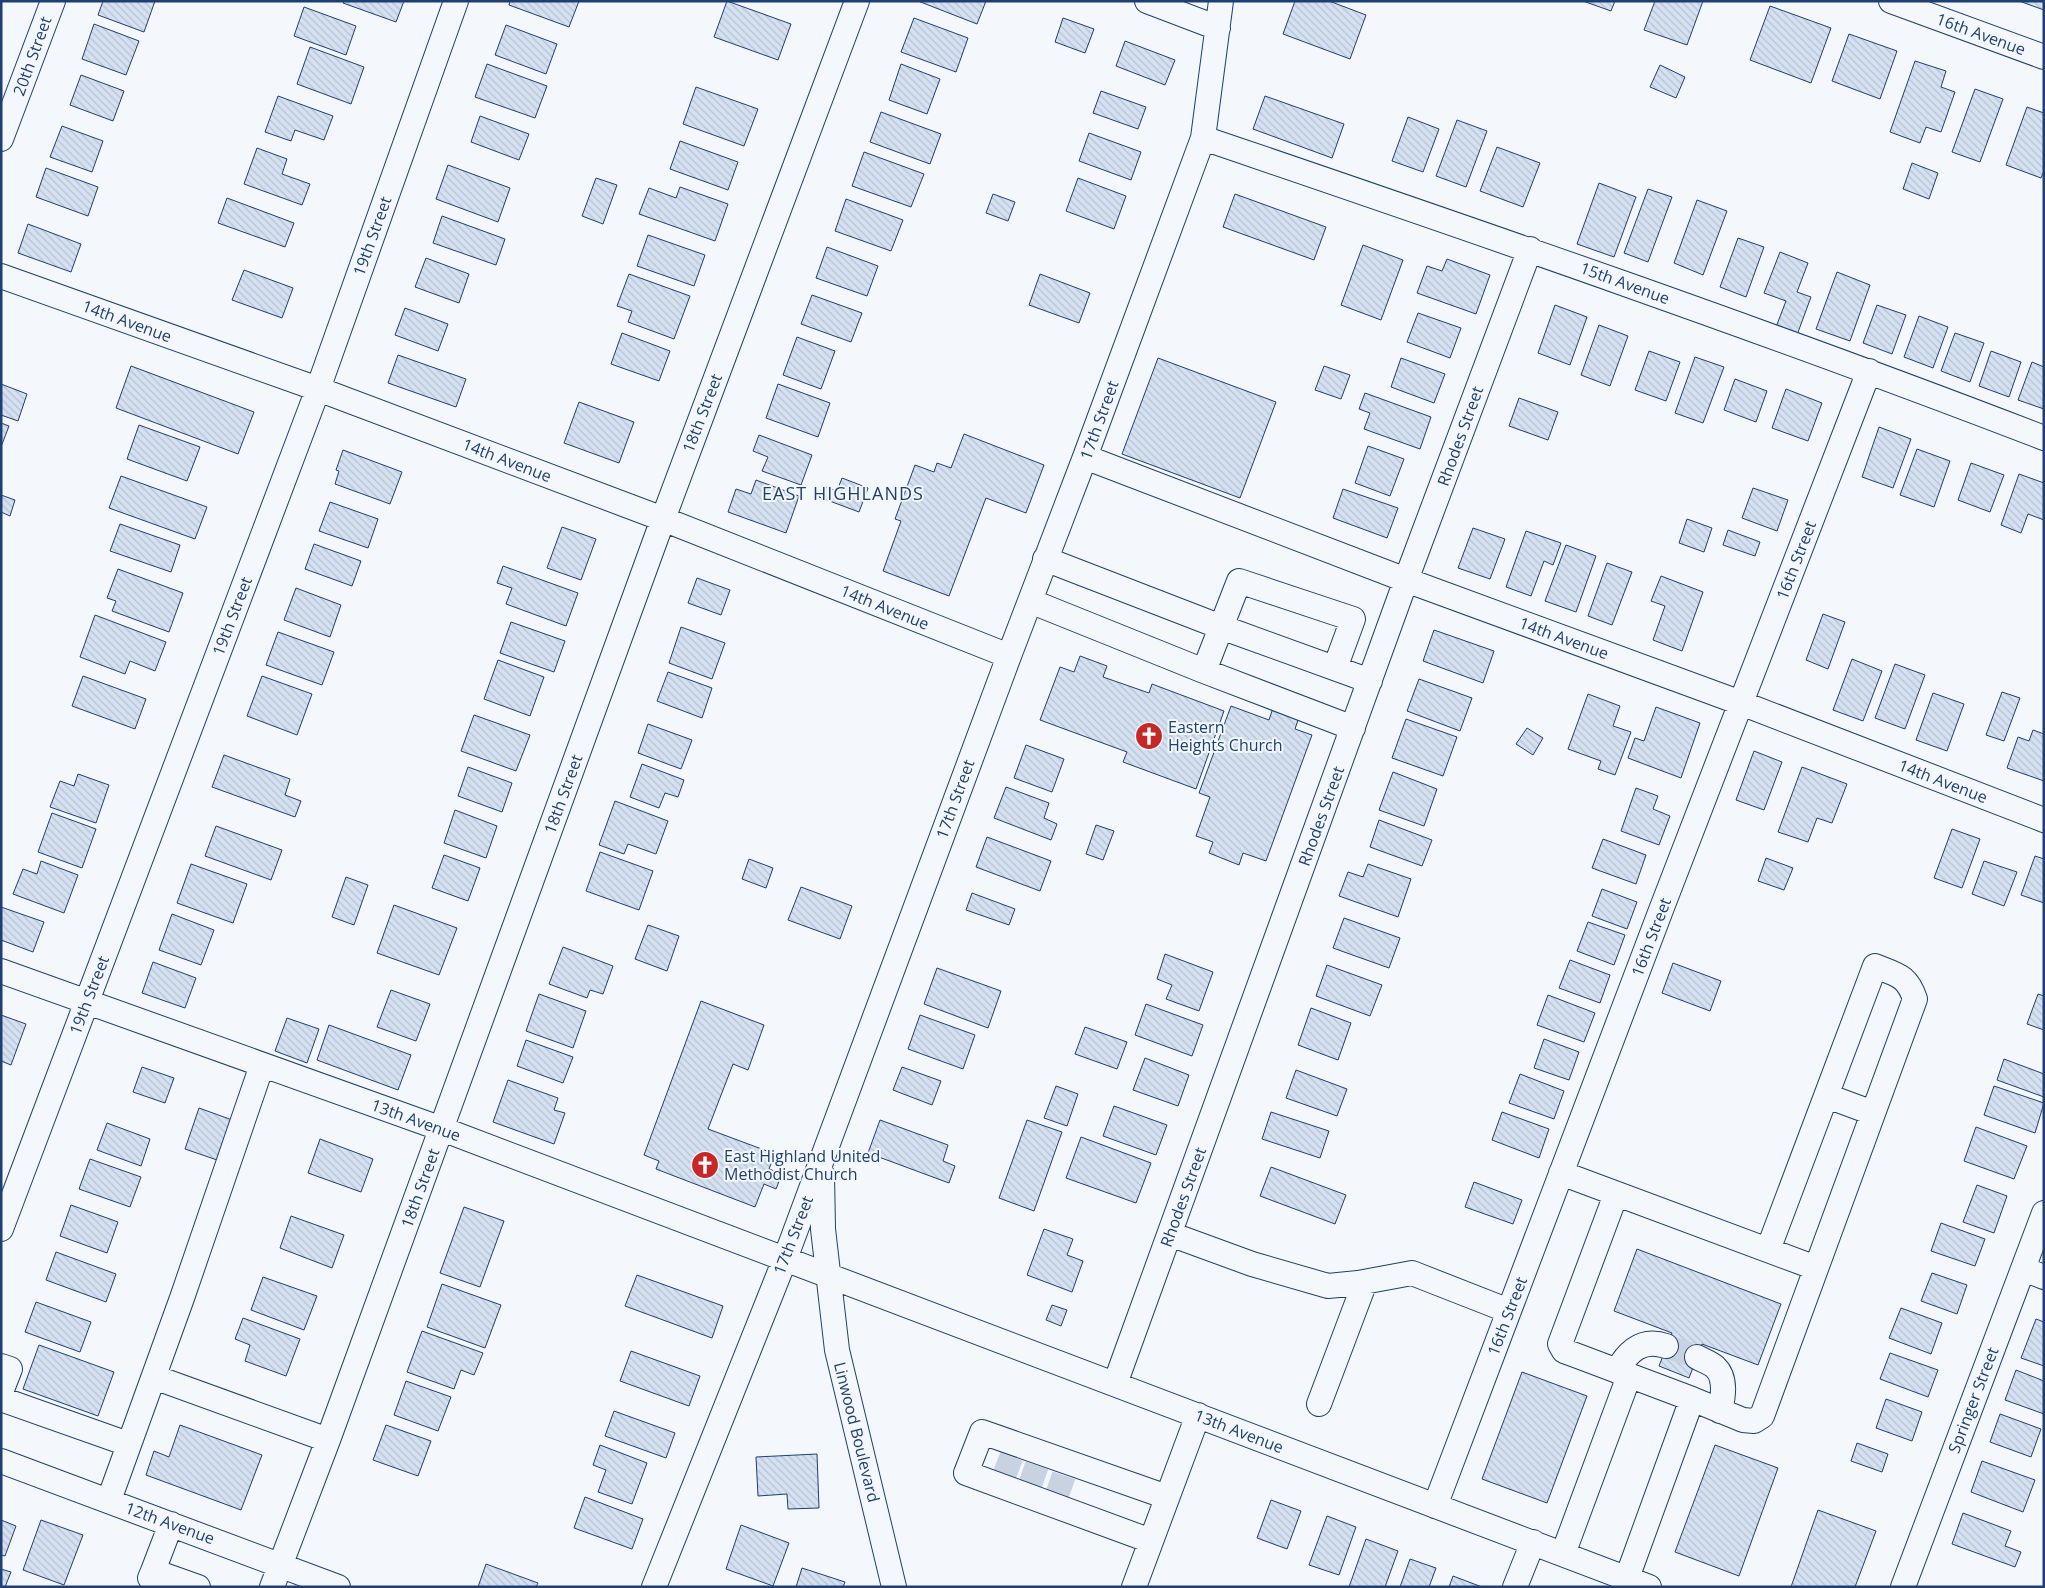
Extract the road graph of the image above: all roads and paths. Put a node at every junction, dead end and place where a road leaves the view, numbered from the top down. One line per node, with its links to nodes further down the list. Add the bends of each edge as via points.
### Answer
1 (53, 1): 10 (street, 20th Street)
2 (456, 1): 14 (street, 19th Street)
3 (857, 1): 17 (street, 18th Street)
4 (1147, 1): 7 (street)
5 (1221, 1): 7 (street, 17th Street)
6 (1891, 1): 8 (street, 16th Avenue)
7 (1218, 28): 9 (street, 17th Street)
8 (2044, 57)
9 (1203, 138): 11 (street, 15th Avenue); 16 (street, 17th Street)
10 (1, 139)
11 (1530, 249): 13 (street, 15th Avenue); 19 (street, Rhodes Street)
12 (1, 276): 14 (street, 14th Avenue)
13 (1869, 371): 15 (street, 15th Avenue); 26 (street, 16th Street)
14 (318, 389): 17 (street, 14th Avenue); 30 (street, 19th Street)
15 (2044, 438)
16 (1085, 457): 18 (street, 17th Street); 19 (street, 14th Avenue)
17 (663, 519): 22 (street, 14th Avenue); 34 (street, 18th Street)
18 (1046, 560): 20 (street, 17th Street); 21 (street)
19 (1406, 580): 25 (street, Rhodes Street); 26 (street, 14th Avenue)
20 (1030, 601): 22 (street, 17th Street); 24 (street)
21 (1221, 627): 23 (street); 23 (street, via 1239,580 1353,619); 24 (street)
22 (1009, 656): 35 (street, 17th Street)
23 (1335, 668): 25 (street)
24 (1204, 671): 27 (street)
25 (1370, 681): 27 (street, Rhodes Street)
26 (1741, 703): 28 (street, 14th Avenue); 36 (street, 16th Street)
27 (1353, 728): 40 (street, Rhodes Street)
28 (2044, 820)
29 (1, 971): 30 (street, 13th Avenue)
30 (87, 1002): 31 (street, 13th Avenue); 39 (street, 19th Street)
31 (262, 1065): 34 (street, 13th Avenue); 52 (street)
32 (1827, 1096): 33 (street); 33 (street, via 1875,966 1905,978 1915,999); 41 (street)
33 (1873, 1112): 43 (street)
34 (442, 1129): 42 (street, 13th Avenue); 60 (street, 18th Street)
35 (822, 1158): 42 (street, 17th Street); 45 (street, via 822,1229)
36 (1561, 1174): 37 (street); 47 (street, 16th Street)
37 (1616, 1194): 41 (street); 51 (street, via 1560,1344 1564,1351)
38 (2044, 1213): 44 (street, Springer Street)
39 (1, 1229)
40 (1170, 1234): 46 (street, via 1252,1264 1328,1286); 53 (street, Rhodes Street)
41 (1768, 1250): 43 (street)
42 (785, 1259): 45 (street, 13th Avenue); 77 (street, 17th Street)
43 (1816, 1268): 58 (street, via 1762,1416 1754,1421 1743,1420)
44 (2033, 1273): 81 (street, Springer Street)
45 (828, 1275): 53 (street, 13th Avenue); 73 (street, Linwood Boulevard, via 837,1350)
46 (1365, 1282): 47 (street, via 1412,1273); 57 (street)
47 (1509, 1311): 65 (street, 16th Street)
48 (1666, 1346): 51 (street, via 1656,1342 1642,1345 1628,1355)
49 (1697, 1357): 58 (street, via 1716,1367 1722,1380 1724,1392)
50 (1, 1366): 54 (street, via 10,1369)
51 (1623, 1374): 56 (street); 69 (street)
52 (154, 1377): 60 (street); 61 (street)
53 (1115, 1384): 59 (street, 13th Avenue)
54 (1, 1392)
55 (1, 1399): 61 (street)
56 (1692, 1400): 58 (street); 71 (street)
57 (1318, 1404)
58 (1720, 1411)
59 (1198, 1415): 63 (street); 65 (street, 13th Avenue)
60 (328, 1440): 70 (street, 18th Street)
61 (128, 1444): 64 (street)
62 (1, 1462): 64 (street, 12th Avenue)
63 (1167, 1497): 67 (street); 67 (street, via 1039,1459 982,1432 966,1473 1028,1491)
64 (109, 1500): 66 (street, 12th Avenue)
65 (1435, 1506): 68 (street, 13th Avenue)
66 (170, 1524): 70 (street, 12th Avenue); 72 (street)
67 (1151, 1541): 78 (street)
68 (1533, 1542): 69 (street, 13th Avenue); 79 (street)
69 (1563, 1554): 71 (street, 13th Avenue)
70 (281, 1564): 75 (street, 18th Street); 76 (street, 12th Avenue)
71 (1627, 1578): 80 (street, 13th Avenue)
72 (154, 1581): 74 (street)
73 (899, 1585)
74 (198, 1587)
75 (272, 1587)
76 (338, 1587)
77 (654, 1587)
78 (1134, 1587)
79 (1515, 1587)
80 (1649, 1587)
81 (1902, 1587)

